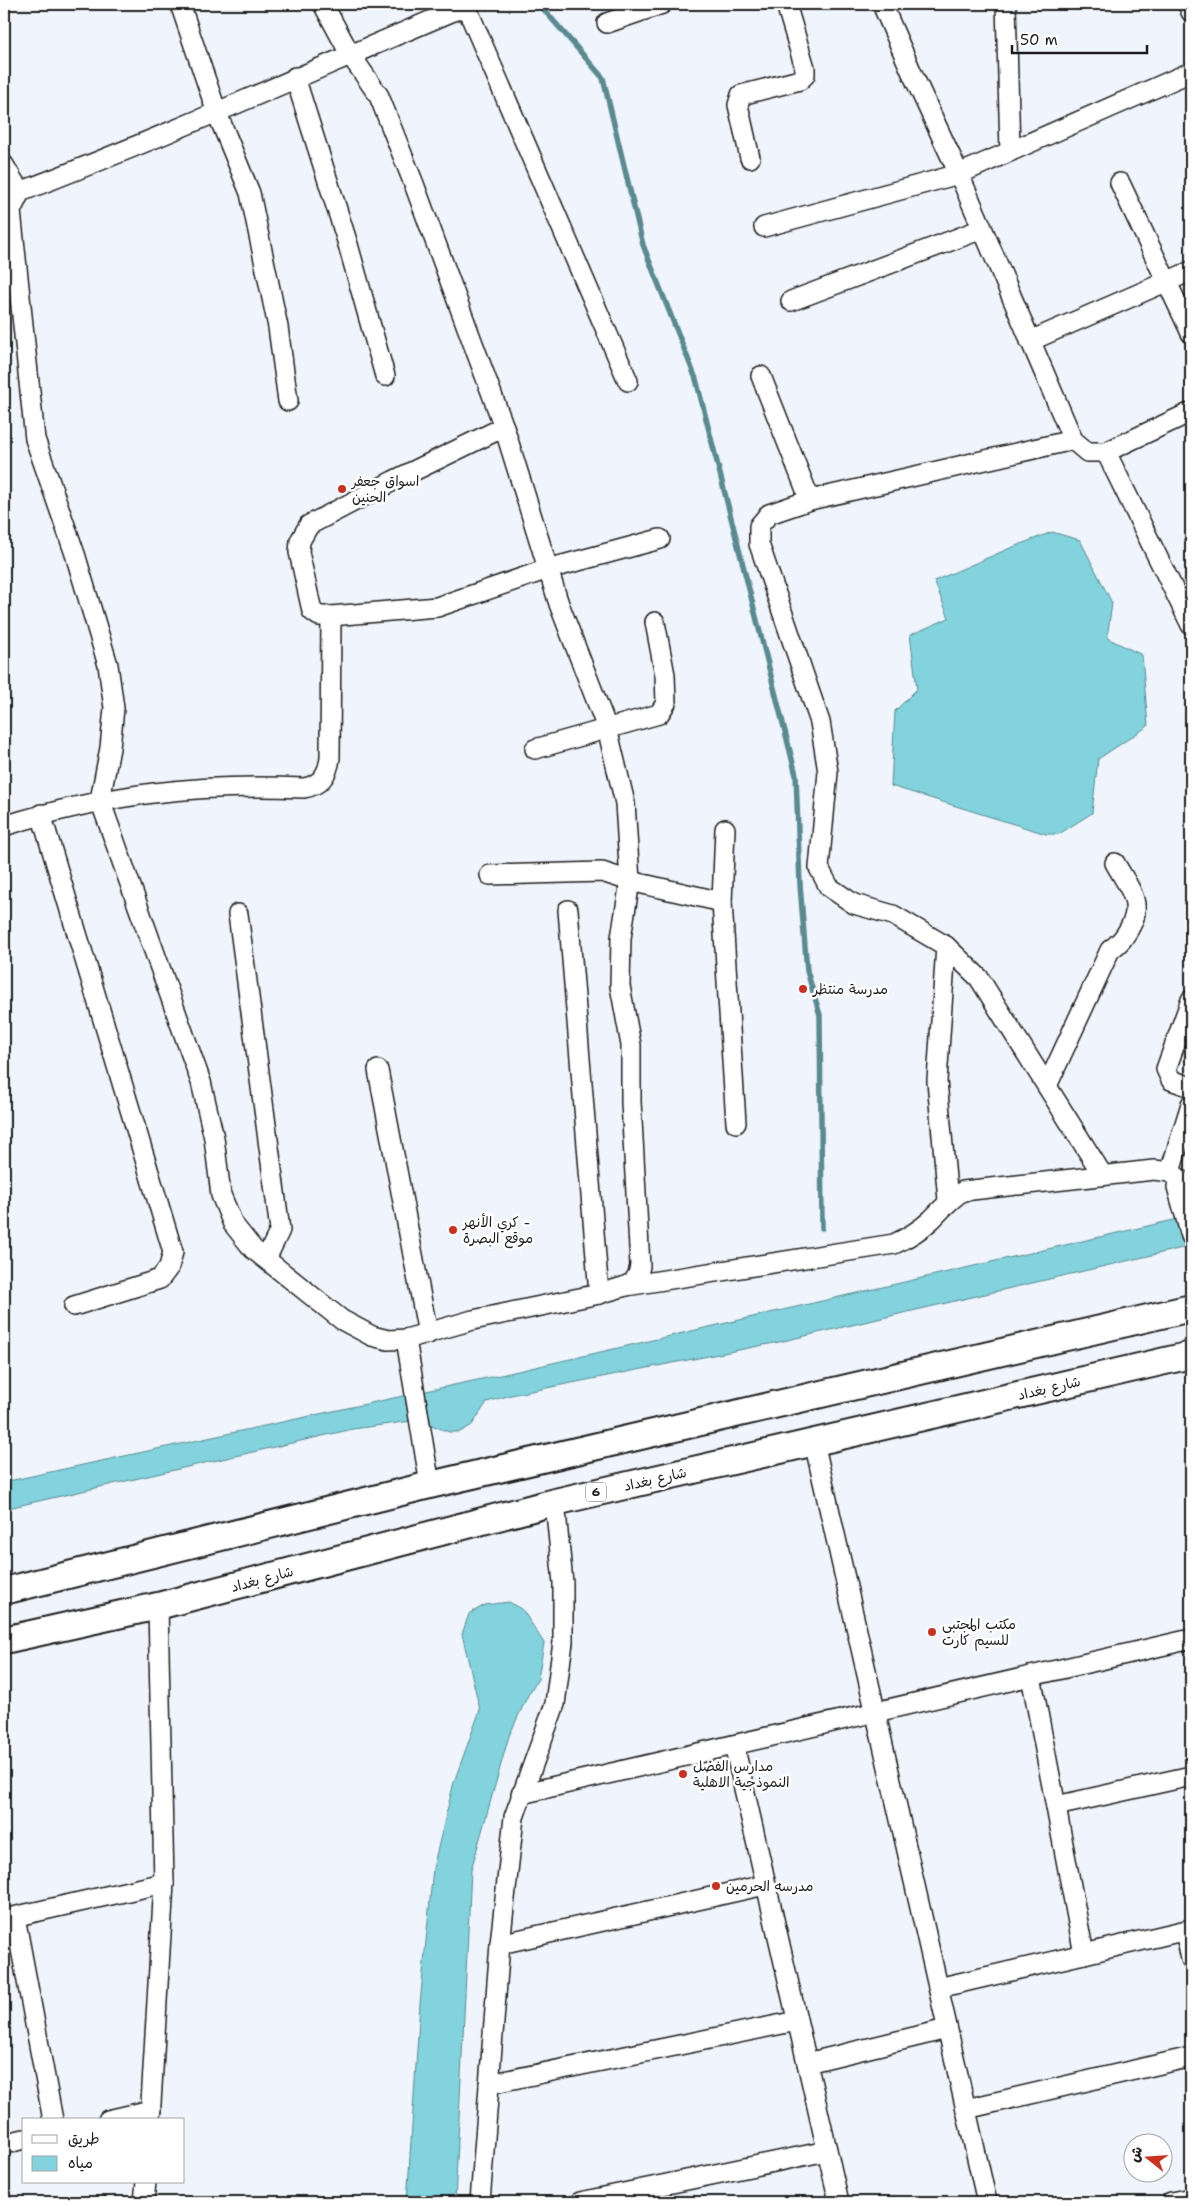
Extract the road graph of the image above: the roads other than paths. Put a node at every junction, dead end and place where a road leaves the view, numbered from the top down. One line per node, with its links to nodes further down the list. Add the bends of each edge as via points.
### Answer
1 (180, 4): 14 (street)
2 (323, 4): 11 (street)
3 (662, 4): 10 (street)
4 (786, 4): 16 (street, via 805,75 800,80 741,95 738,105)
5 (882, 4): 18 (street)
6 (1006, 4): 15 (street)
7 (1188, 4): 9 (street)
8 (468, 5): 11 (street); 30 (street)
9 (1191, 12)
10 (607, 23)
11 (350, 54): 13 (street); 33 (street, via 380,96)
12 (1191, 72): 15 (street)
13 (295, 78): 14 (street); 28 (street, via 347,241)
14 (217, 113): 20 (street); 31 (street, via 250,194 278,327)
15 (1010, 151): 18 (street)
16 (750, 158)
17 (4, 165): 20 (street)
18 (959, 174): 21 (street); 22 (street)
19 (1120, 183): 24 (street)
20 (20, 192): 44 (street, via 11,211 35,439 78,563 108,665 114,708)
21 (764, 227)
22 (982, 228): 25 (street); 27 (street)
23 (1191, 271): 24 (street)
24 (1166, 282): 26 (street); 27 (street)
25 (791, 301)
26 (1191, 333)
27 (1030, 342): 34 (street)
28 (385, 376)
29 (761, 376): 36 (street)
30 (628, 381)
31 (288, 401)
32 (1191, 412): 35 (street)
33 (504, 427): 38 (street); 39 (street, via 309,525 300,541 300,552 312,611 319,616)
34 (1073, 440): 35 (street, via 1087,452); 36 (street)
35 (1106, 452): 41 (street)
36 (810, 500): 54 (street, via 769,514 759,526 759,544 820,722 828,772 819,868 829,887 854,904 893,915)
37 (660, 539): 38 (street)
38 (548, 570): 39 (street, via 437,606); 42 (street)
39 (330, 616): 44 (street, via 330,758 329,767 320,782 304,788 192,788)
40 (655, 622): 42 (street, via 665,675 666,703 659,714)
41 (1191, 626)
42 (607, 728): 43 (street); 50 (street, via 625,803)
43 (535, 750)
44 (100, 800): 45 (street); 65 (street, via 201,1082 214,1138 220,1195 242,1237)
45 (41, 814): 46 (street); 68 (street, via 173,1252 160,1279)
46 (4, 826)
47 (725, 829): 51 (street)
48 (1115, 862): 57 (street, via 1135,899 1136,916 1123,941 1110,950)
49 (490, 875): 50 (street, via 602,872)
50 (630, 881): 51 (street); 66 (street, via 621,938 620,978 632,1054 631,1102 640,1266 634,1281)
51 (722, 902): 60 (street)
52 (568, 910): 67 (street)
53 (238, 914): 65 (street, via 280,1230)
54 (946, 946): 57 (street, via 979,978); 63 (street, via 937,1081)
55 (1191, 1000): 58 (street, via 1166,1069 1171,1080)
56 (378, 1070): 70 (street)
57 (1047, 1086): 61 (street)
58 (1191, 1087)
59 (1191, 1104): 62 (street)
60 (736, 1123)
61 (1102, 1174): 62 (street, via 1154,1170); 63 (street, via 963,1191)
62 (1173, 1180): 64 (street)
63 (948, 1200): 66 (street, via 924,1226 894,1244)
64 (1191, 1236)
65 (266, 1259): 71 (street, via 356,1329 388,1340)
66 (626, 1286): 67 (street)
67 (599, 1294): 70 (street, via 473,1320)
68 (74, 1306)
69 (1191, 1308): 74 (highway)
70 (428, 1334): 71 (street)
71 (406, 1339): 74 (street)
72 (1191, 1355): 73 (highway, شارع بغداد / 6)
73 (814, 1442): 75 (highway, شارع بغداد / 6); 81 (street)
74 (430, 1485): 76 (highway)
75 (555, 1502): 77 (highway, شارع بغداد / 6); 84 (street, via 563,1583 563,1642 555,1704)
76 (4, 1591)
77 (158, 1606): 79 (highway, شارع بغداد / 6); 86 (street)
78 (1191, 1639): 80 (street)
79 (4, 1640)
80 (1031, 1676): 81 (street); 85 (street)
81 (875, 1712): 82 (street); 93 (street)
82 (734, 1745): 84 (street); 87 (street)
83 (1191, 1776): 85 (street)
84 (521, 1794): 90 (street, via 514,1817)
85 (1056, 1806): 91 (street)
86 (164, 1883): 88 (street); 100 (street)
87 (765, 1885): 90 (street); 94 (street)
88 (9, 1918): 101 (street)
89 (1188, 1930): 91 (street); 92 (street)
90 (500, 1944): 98 (street)
91 (1084, 1954): 93 (street)
92 (1191, 1960)
93 (938, 1988): 95 (street)
94 (797, 2021): 97 (street); 98 (street)
95 (948, 2029): 97 (street); 99 (street)
96 (1191, 2057): 99 (street)
97 (807, 2062): 105 (street)
98 (489, 2084): 110 (street)
99 (966, 2109): 113 (street)
100 (151, 2115): 102 (street)
101 (53, 2118)
102 (125, 2118)
103 (22, 2140): 104 (street)
104 (4, 2144)
105 (827, 2151): 107 (street); 112 (street)
106 (146, 2184): 109 (street)
107 (621, 2198): 111 (street)
108 (1191, 2198): 114 (street)
109 (144, 2202)
110 (480, 2202)
111 (580, 2202)
112 (839, 2202)
113 (987, 2202)
114 (1171, 2202)

